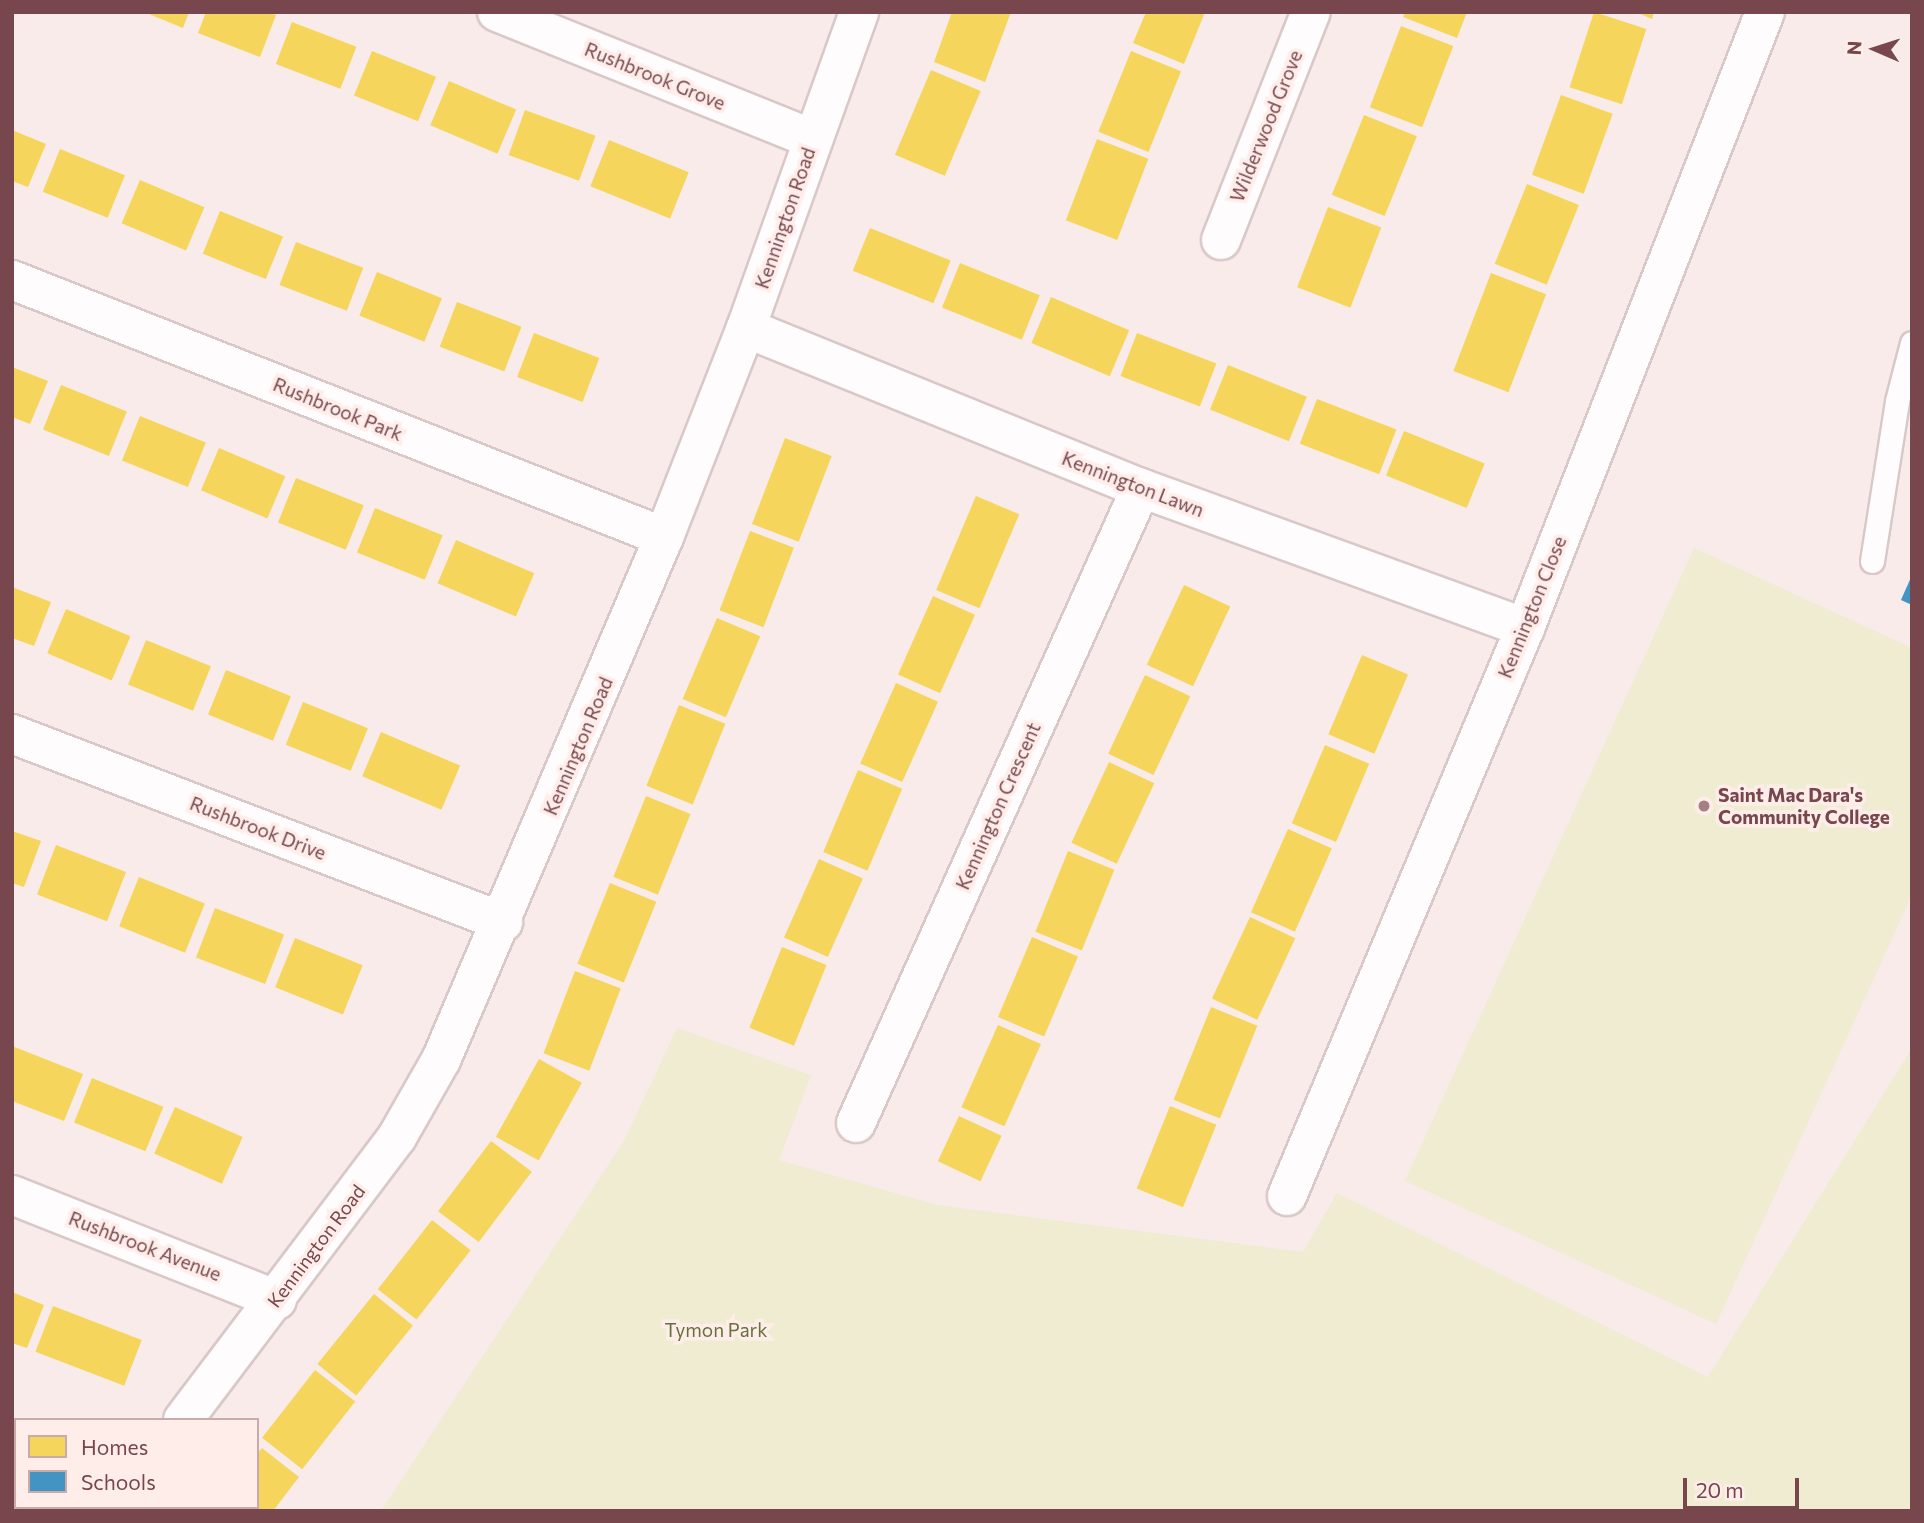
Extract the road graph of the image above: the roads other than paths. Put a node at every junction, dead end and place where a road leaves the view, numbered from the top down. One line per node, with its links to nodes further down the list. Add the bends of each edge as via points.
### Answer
1 (497, 12): 5 (street, Rushbrook Grove)
2 (859, 12): 5 (street, Kennington Road)
3 (1311, 12): 6 (street, Wilderwood Grove)
4 (1765, 12): 13 (street, Kennington Close)
5 (813, 139): 8 (street, Kennington Road)
6 (1221, 240)
7 (12, 280): 11 (street, Rushbrook Park)
8 (746, 327): 10 (street, Kennington Lawn); 11 (street, Kennington Road)
9 (1912, 343): 12 (lane, via 1897,401)
10 (1141, 488): 13 (street, Kennington Lawn); 16 (street, Kennington Crescent)
11 (664, 537): 15 (street, Kennington Road)
12 (1872, 561)
13 (1525, 628): 18 (street, Kennington Close)
14 (12, 734): 15 (street, Rushbrook Drive)
15 (503, 922): 19 (street, Kennington Road, via 441,1060 397,1137)
16 (856, 1123)
17 (12, 1195): 19 (street, Rushbrook Avenue)
18 (1287, 1196)
19 (277, 1300): 20 (street, Kennington Road)
20 (185, 1418)

